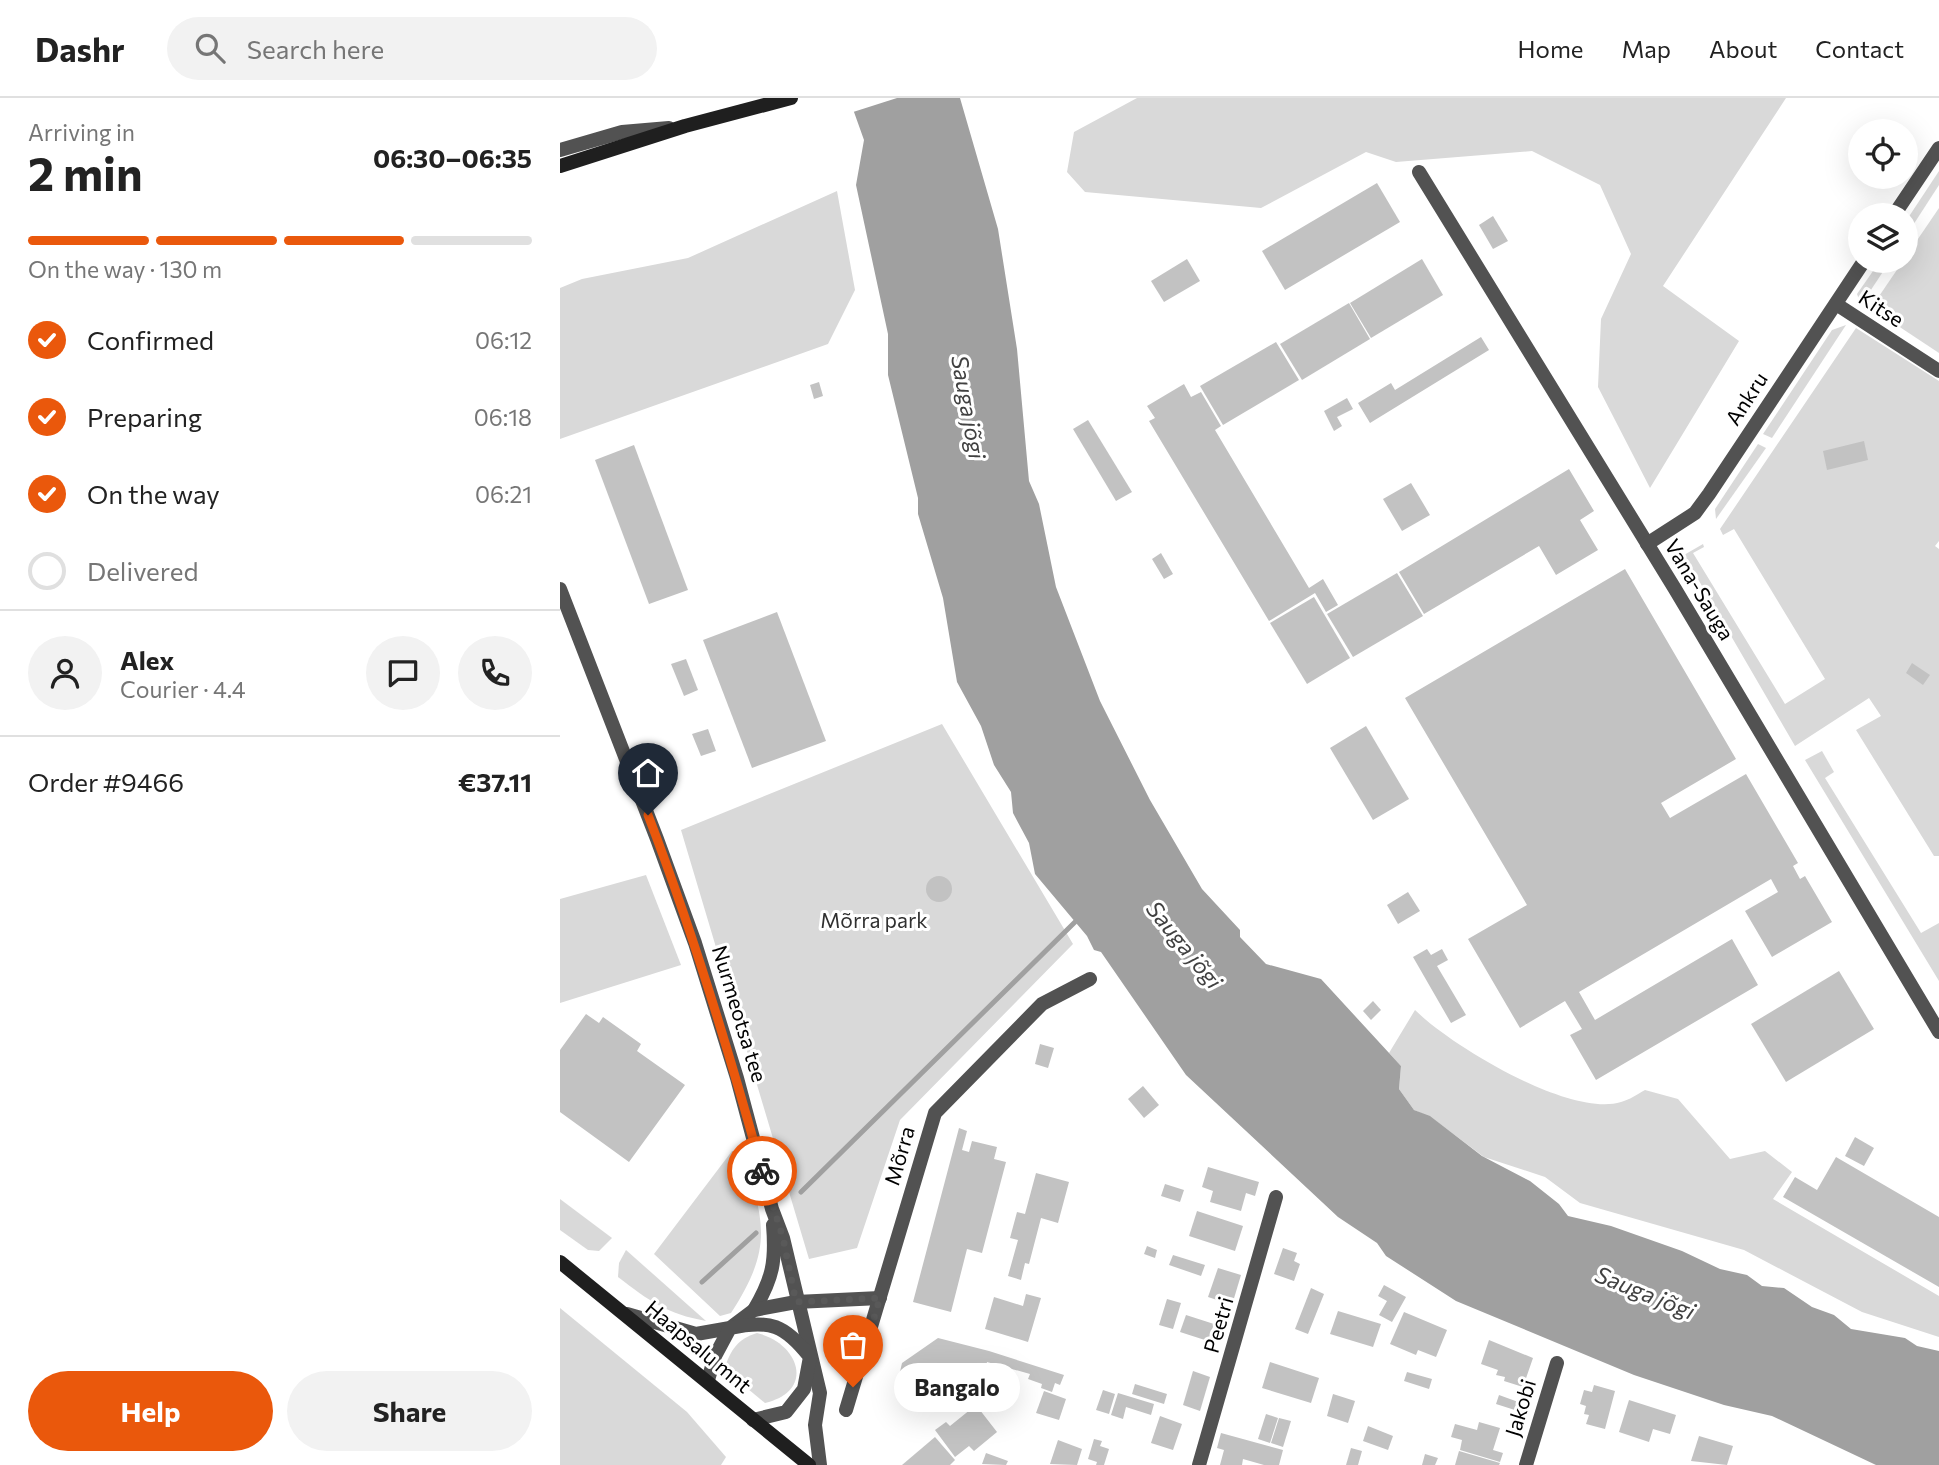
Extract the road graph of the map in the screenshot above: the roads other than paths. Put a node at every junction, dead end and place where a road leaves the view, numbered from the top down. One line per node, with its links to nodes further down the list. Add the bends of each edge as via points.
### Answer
1 (789, 99): 2 (main road)
2 (685, 126): 4 (street, via 622,132); 5 (main road)
3 (1939, 148): 7 (street)
4 (560, 150)
5 (560, 166)
6 (1419, 172): 11 (street, Vana-Sauga)
7 (1902, 203)
8 (1856, 273): 9 (street, Ankru)
9 (1836, 304): 10 (street, Kitse); 11 (street, Ankru, via 1695,513)
10 (1939, 371)
11 (1647, 544): 14 (street, Vana-Sauga)
12 (560, 589): 16 (street, Nurmeotsa tee, via 695,943)
13 (1090, 979): 18 (street, Mõrra, via 1042,1003 935,1112)
14 (1939, 1032)
15 (1276, 1197): 30 (street, Peetri)
16 (772, 1209): 19 (street, Nurmeotsa tee); 20 (street, via 775,1258 768,1286)
17 (560, 1262): 21 (main road, Haapsalu mnt)
18 (880, 1298): 19 (street); 26 (street, Mõrra)
19 (796, 1302): 20 (street); 23 (street, Nurmeotsa tee)
20 (754, 1310): 22 (street)
21 (627, 1314): 22 (street, via 696,1334); 25 (main road, Haapsalu mnt)
22 (730, 1328): 23 (street, via 757,1322 790,1332); 25 (street)
23 (810, 1357): 27 (street, via 804,1389 786,1412); 29 (street, Nurmeotsa tee, via 820,1393 816,1425)
24 (1557, 1363): 31 (street, Jakobi)
25 (708, 1380): 27 (main road, Haapsalu mnt)
26 (846, 1410)
27 (753, 1420): 28 (main road, Haapsalu mnt)
28 (809, 1465)
29 (820, 1465)
30 (1199, 1465)
31 (1526, 1465)

